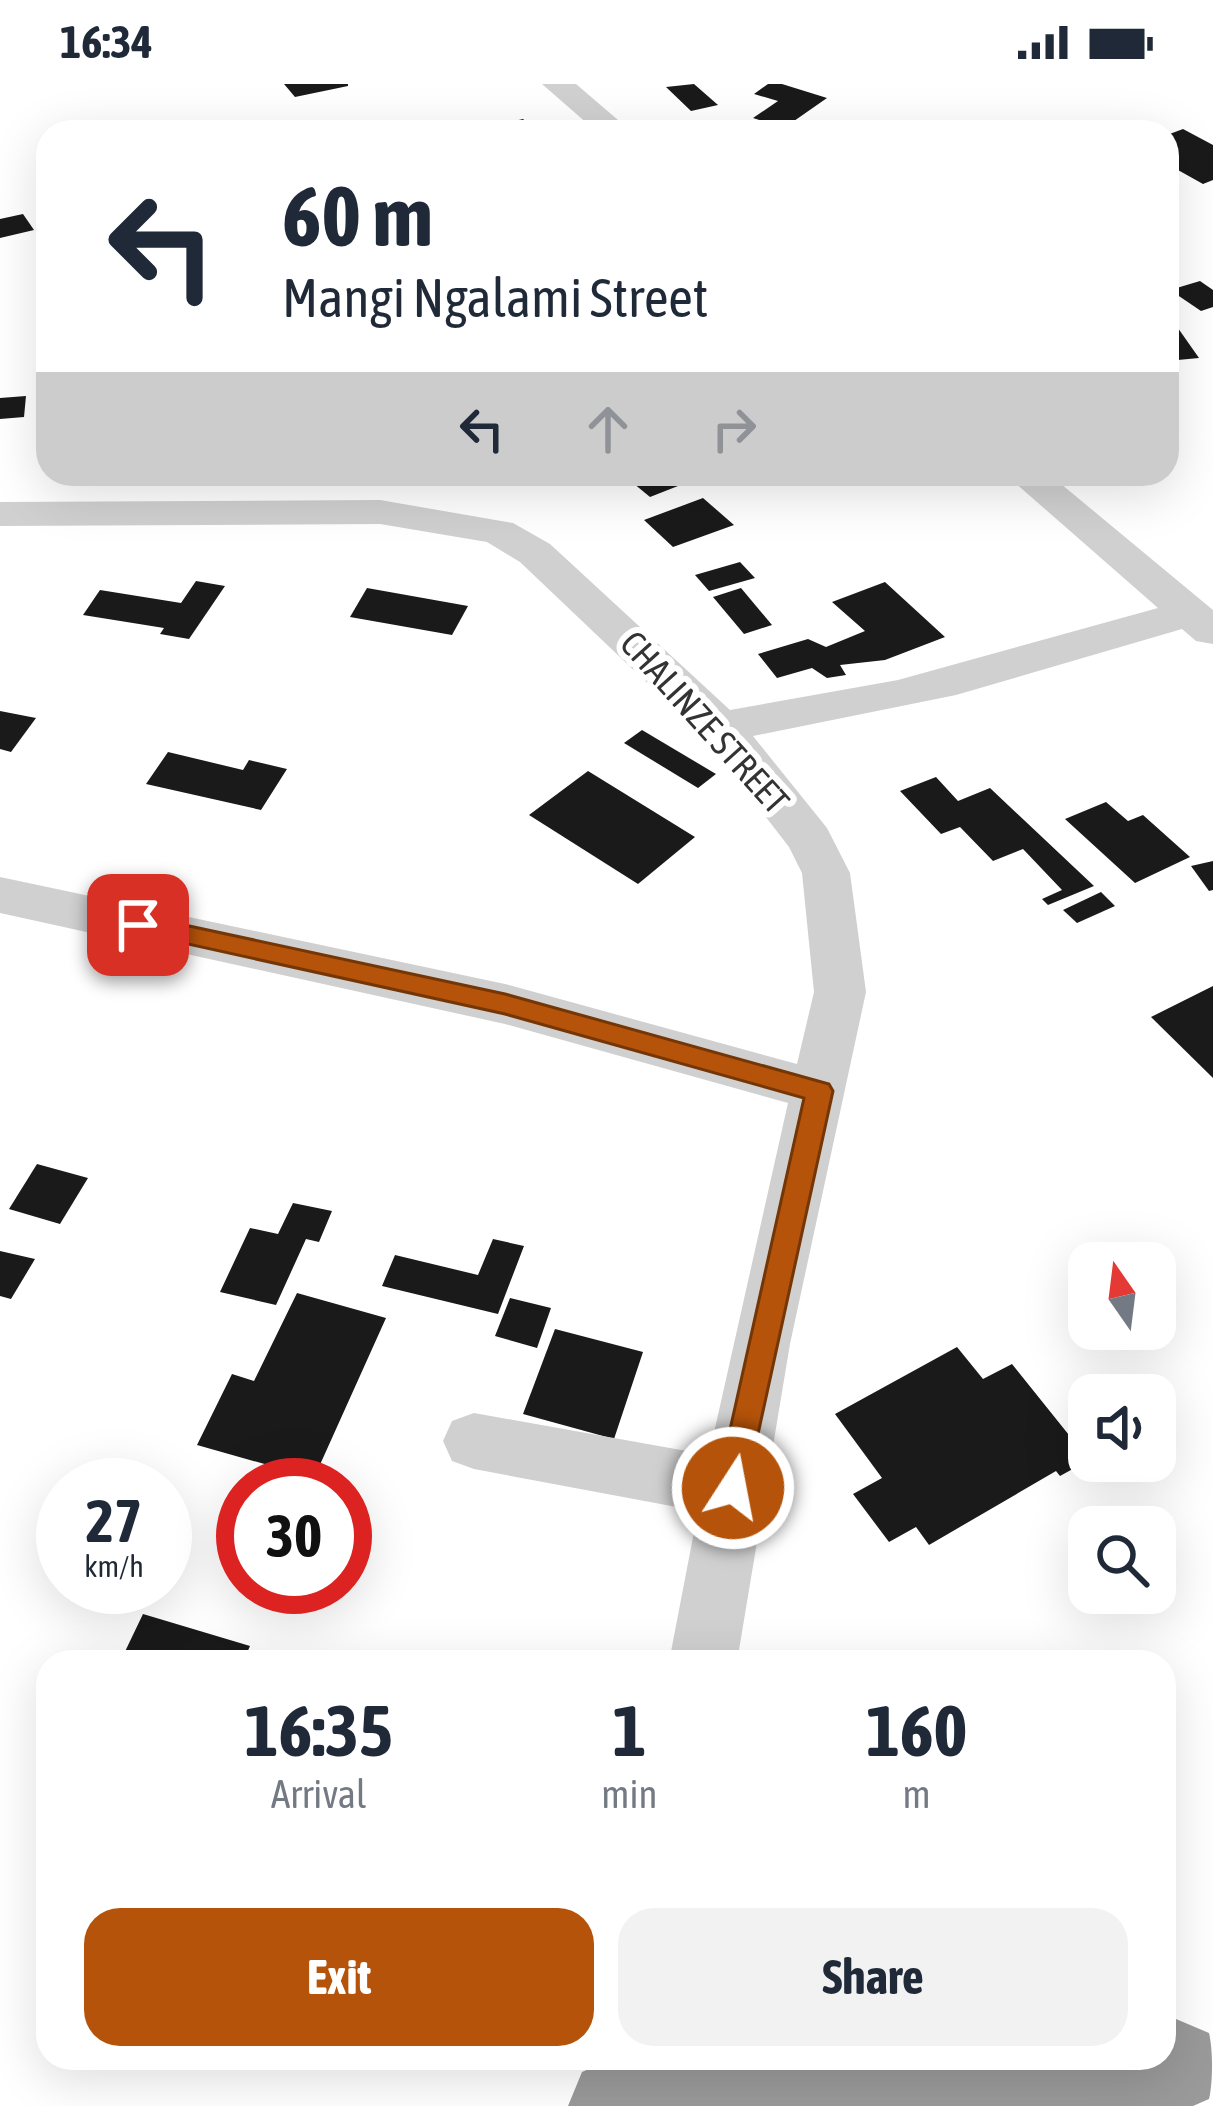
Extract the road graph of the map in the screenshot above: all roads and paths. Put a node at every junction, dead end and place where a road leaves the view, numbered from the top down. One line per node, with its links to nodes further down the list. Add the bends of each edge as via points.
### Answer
1 (557, 84): 2 (street)
2 (601, 120)
3 (1039, 486): 5 (street)
4 (0, 514): 6 (street, CHALINZE STREET, via 380,512 499,532 535,553)
5 (1201, 623): 6 (street, via 812,716)
6 (719, 726): 8 (street, CHALINZE STREET, via 810,840 826,873 840,992)
7 (0, 895): 8 (street, via 505,1004)
8 (819, 1091): 10 (street, CHALINZE STREET)
9 (475, 1441): 10 (street)
10 (733, 1488): 11 (street, CHALINZE STREET)
11 (705, 1650)
12 (1178, 2070): 14 (highway, via 1052,2077)
13 (643, 2084): 14 (highway, via 748,2085)
14 (892, 2104)

